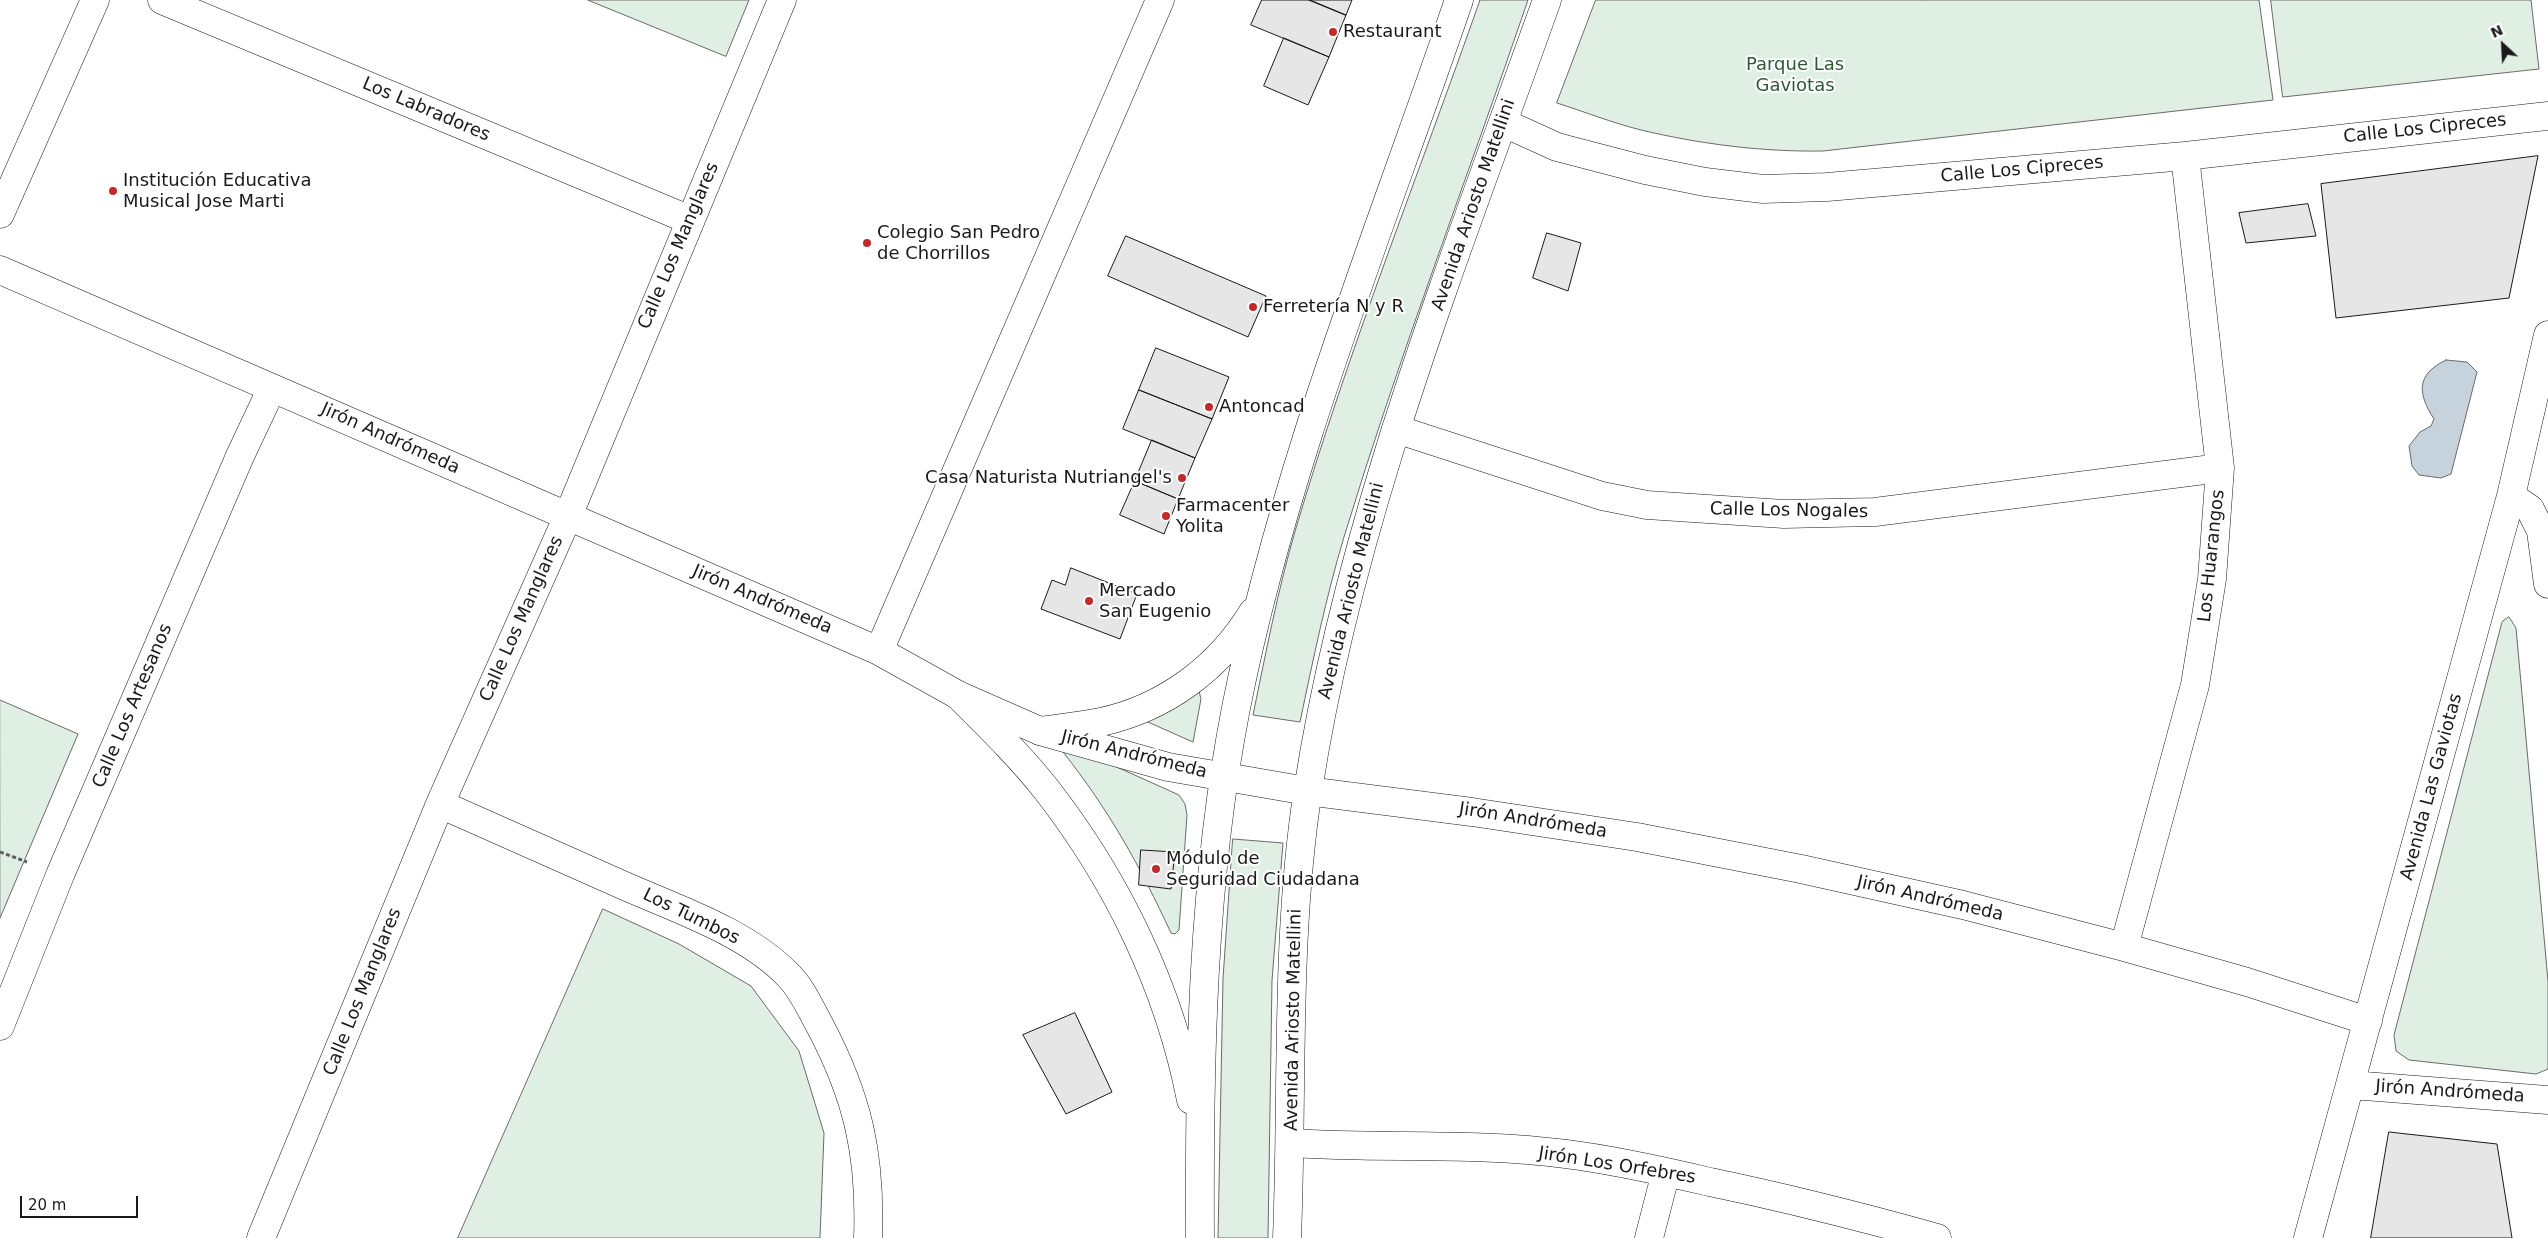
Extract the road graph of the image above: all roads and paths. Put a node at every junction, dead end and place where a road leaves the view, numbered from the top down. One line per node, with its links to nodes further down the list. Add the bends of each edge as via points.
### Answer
1 (95, 0): 10 (street)
2 (162, 0): 11 (street, Los Labradores)
3 (782, 0): 11 (street, Calle Los Manglares)
4 (1160, 0): 22 (street)
5 (1459, 0): 21 (street, via 1316,408)
6 (1547, 0): 8 (street, Avenida Ariosto Matellini)
7 (2548, 116): 9 (street, Calle Los Cipreces)
8 (1504, 123): 9 (street, Calle Los Cipreces, via 1556,147 1644,170 1762,189 1837,186); 16 (street, Avenida Ariosto Matellini)
9 (2185, 156): 17 (street, Los Huarangos)
10 (0, 214)
11 (690, 220): 19 (street, Calle Los Manglares)
12 (0, 270): 15 (street, Jirón Andrómeda)
13 (2548, 335): 14 (street, Avenida Las Gaviotas)
14 (2544, 368): 18 (street, Avenida Las Gaviotas)
15 (272, 388): 19 (street, Jirón Andrómeda); 30 (street, Calle Los Artesanos, via 60,876)
16 (1396, 429): 17 (street, Calle Los Nogales, via 1602,496 1647,505 1784,514 1875,512); 26 (street, Avenida Ariosto Matellini, via 1332,658)
17 (2220, 468): 28 (street, Los Huarangos, via 2212,579 2195,685)
18 (2511, 496): 20 (street, via 2530,509 2541,531); 29 (street, Avenida Las Gaviotas)
19 (568, 516): 22 (street, Jirón Andrómeda); 27 (street, Calle Los Manglares)
20 (2548, 584)
21 (1260, 600): 24 (street, via 1226,649 1182,688 1129,714 1101,722); 25 (street)
22 (879, 651): 23 (street, Jirón Andrómeda)
23 (958, 694): 24 (street, Jirón Andrómeda); 33 (street, via 1046,789 1117,896 1145,954 1168,1014 1186,1076)
24 (1040, 731): 25 (street, Jirón Andrómeda, via 1168,767)
25 (1224, 776): 26 (street, Jirón Andrómeda); 33 (street, via 1210,893)
26 (1308, 792): 28 (street, Jirón Andrómeda, via 1472,812 1647,839 1963,905); 34 (street, Avenida Ariosto Matellini, via 1291,970)
27 (440, 804): 36 (street, Calle Los Manglares); 37 (street, Los Tumbos, via 711,924 764,956 789,976 830,1046 858,1115 868,1187)
28 (2124, 947): 29 (street, Jirón Andrómeda)
29 (2368, 1021): 31 (street, Avenida Las Gaviotas)
30 (0, 1026)
31 (2351, 1085): 32 (street, Jirón Andrómeda); 42 (street, Avenida Las Gaviotas)
32 (2548, 1100)
33 (1199, 1139): 38 (street)
34 (1290, 1143): 35 (street, Jirón Los Orfebres, via 1456,1147 1565,1154); 39 (street, Avenida Ariosto Matellini)
35 (1666, 1172): 40 (street); 41 (street, Jirón Los Orfebres, via 1822,1206)
36 (261, 1238)
37 (868, 1238)
38 (1200, 1238)
39 (1287, 1238)
40 (1649, 1238)
41 (1937, 1238)
42 (2308, 1238)

